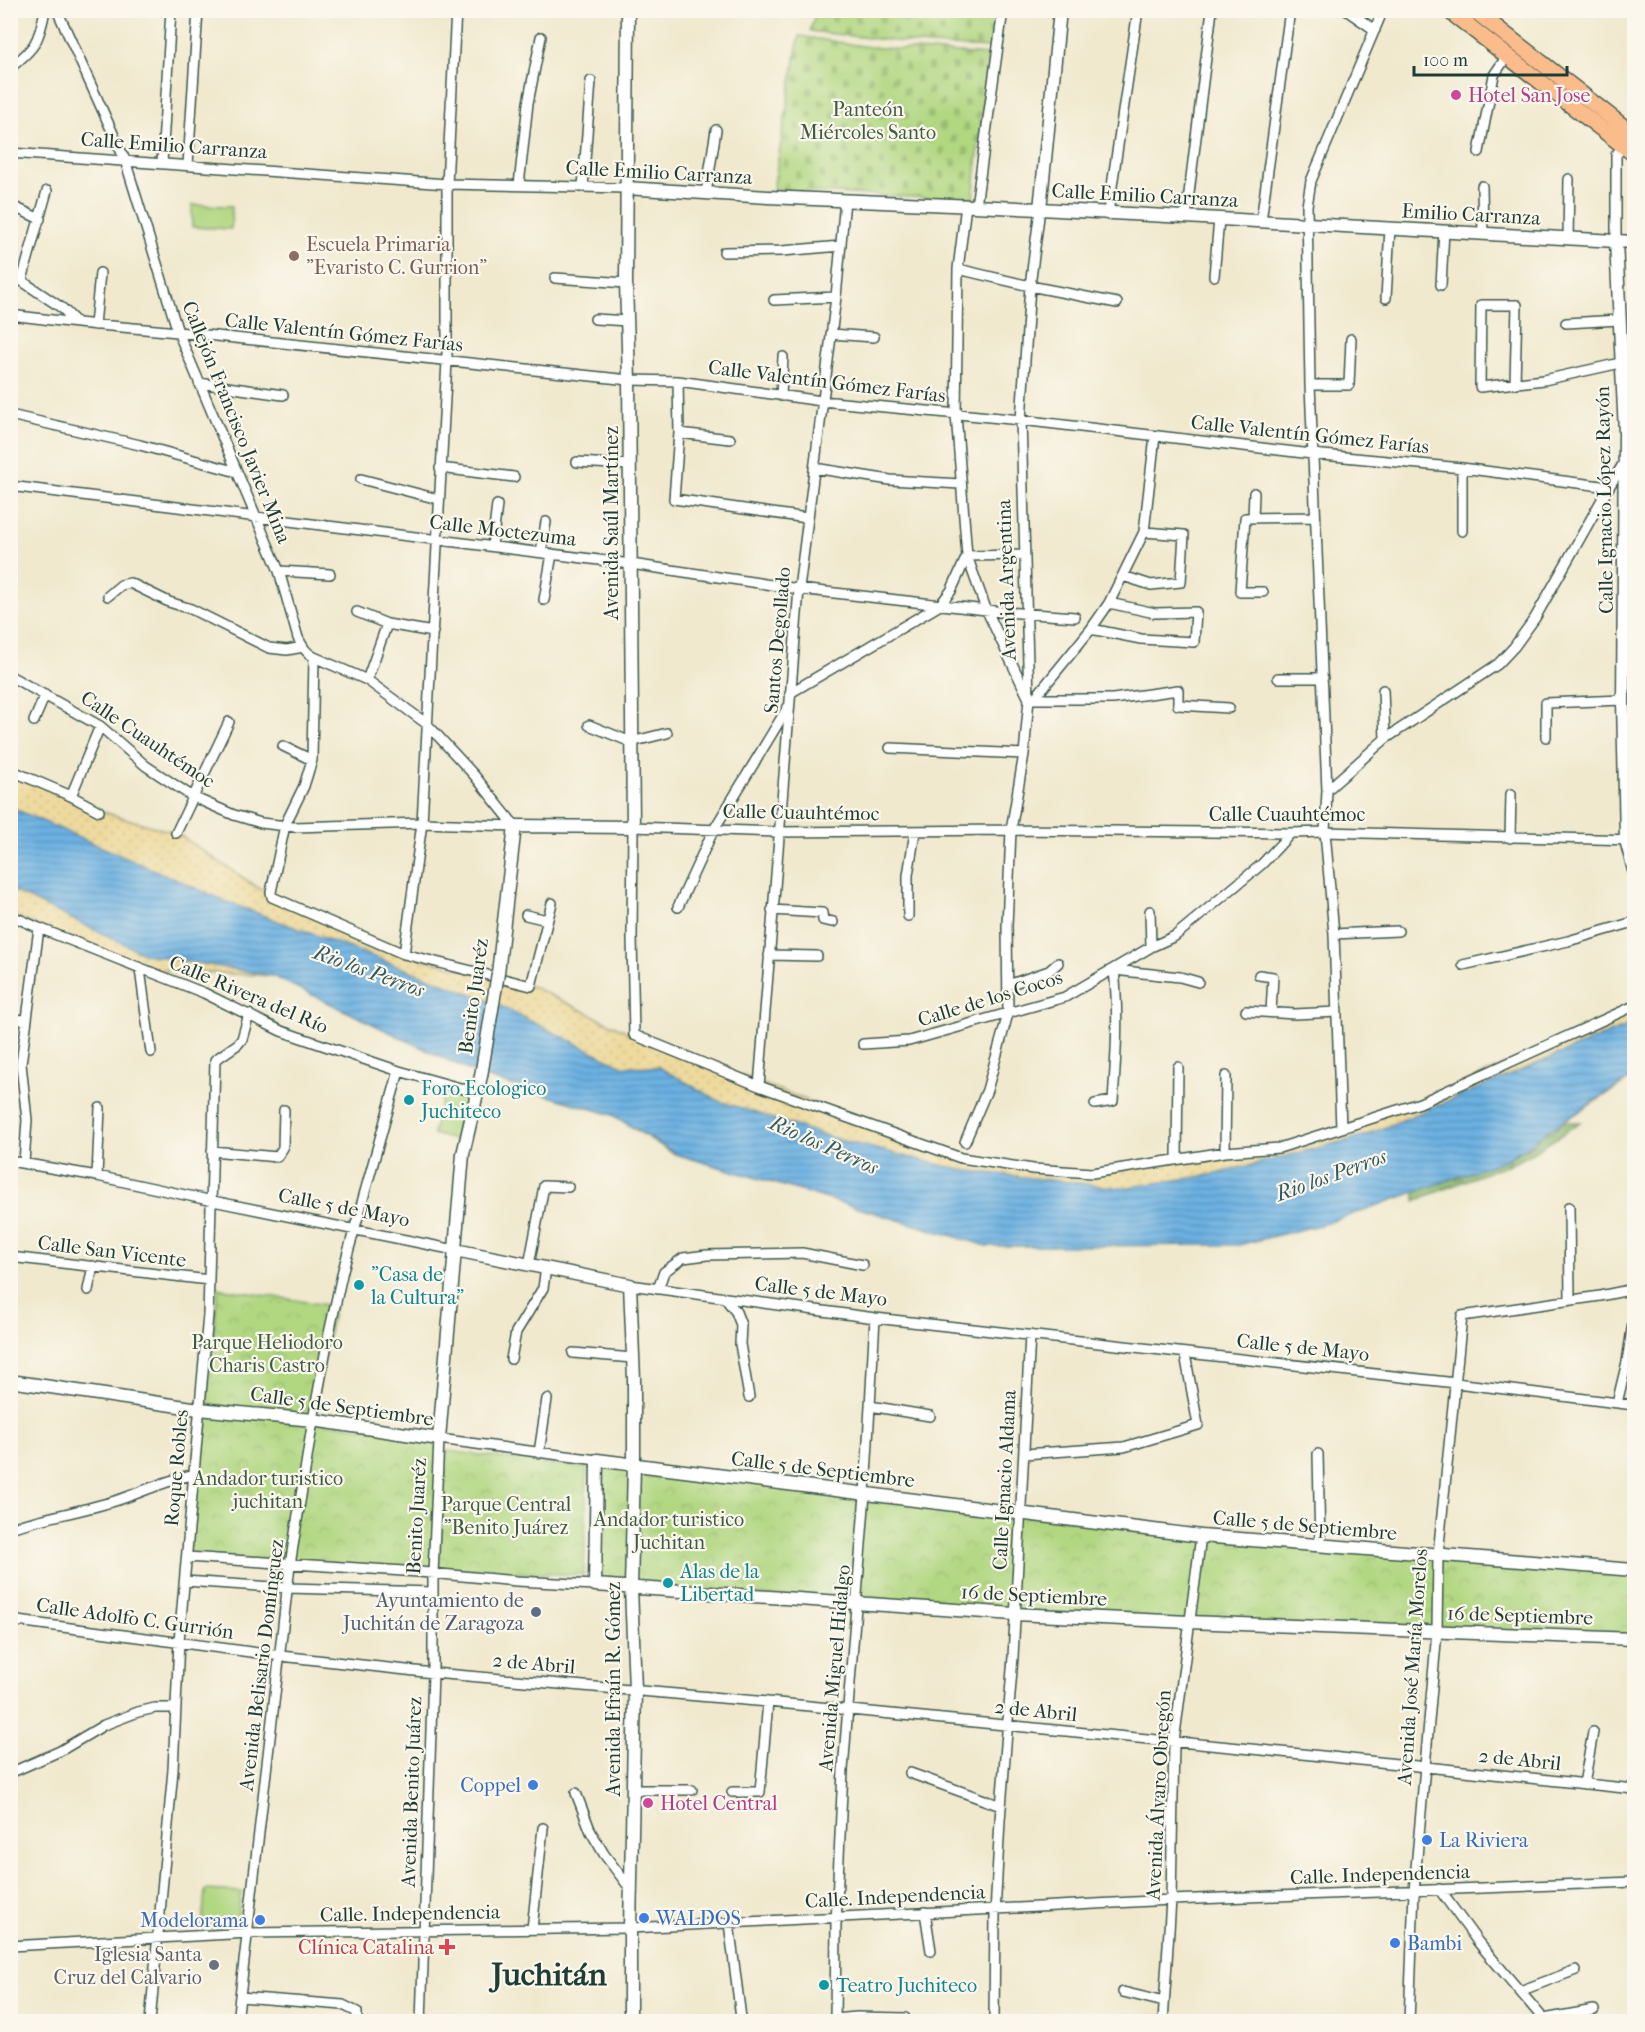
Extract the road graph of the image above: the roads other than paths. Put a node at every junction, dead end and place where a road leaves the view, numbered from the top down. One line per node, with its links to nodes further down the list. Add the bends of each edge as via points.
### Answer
1 (45, 10): 19 (street, via 40,36 30,52)
2 (57, 10): 25 (street, Callejón Francisco Javier Mina)
3 (171, 10): 26 (street)
4 (198, 10): 27 (street)
5 (456, 10): 29 (street)
6 (628, 10): 33 (street, Avenida Saúl Martínez)
7 (1003, 10): 38 (street)
8 (1060, 10): 39 (street, Avenida Argentina)
9 (1138, 10): 40 (street)
10 (1212, 10): 41 (street)
11 (1290, 10): 44 (street)
12 (1346, 10): 16 (street)
13 (1383, 10): 16 (street)
14 (1448, 10): 18 (main road)
15 (1474, 10): 22 (main road)
16 (1375, 30): 45 (street, via 1311,181)
17 (541, 37): 30 (street, via 528,103)
18 (1507, 56): 22 (main road); 23 (street, via 1494,75)
19 (10, 68)
20 (591, 81): 32 (street)
21 (716, 130): 35 (street)
22 (1632, 142): 50 (street, Calle Ignacio López Rayón, via 1616,155)
23 (1479, 152)
24 (10, 153): 25 (street, Calle Emilio Carranza)
25 (125, 160): 26 (street, Calle Emilio Carranza); 74 (street, Callejón Francisco Javier Mina)
26 (162, 163): 27 (street, Calle Emilio Carranza)
27 (188, 165): 29 (street, Calle Emilio Carranza)
28 (1569, 179): 49 (street)
29 (447, 184): 30 (street, Calle Emilio Carranza); 80 (street)
30 (519, 185): 32 (street, Calle Emilio Carranza)
31 (1482, 186): 48 (street)
32 (583, 187): 33 (street, Calle Emilio Carranza)
33 (626, 188): 35 (street, Calle Emilio Carranza); 60 (street, Avenida Saúl Martínez)
34 (47, 191): 42 (street)
35 (706, 193): 36 (street, Calle Emilio Carranza)
36 (845, 200): 38 (street, Calle Emilio Carranza); 52 (street, Santos Degollado)
37 (10, 205): 42 (street)
38 (971, 206): 39 (street, Calle Emilio Carranza); 54 (street)
39 (1040, 209): 40 (street, Calle Emilio Carranza); 62 (street, Avenida Argentina)
40 (1108, 213): 41 (street, Calle Emilio Carranza)
41 (1186, 217): 43 (street, Calle Emilio Carranza)
42 (40, 219): 59 (street)
43 (1219, 219): 44 (street, Calle Emilio Carranza); 57 (street)
44 (1261, 221): 45 (street, Calle Emilio Carranza)
45 (1306, 224): 46 (street, Emilio Carranza); 86 (street)
46 (1389, 228): 47 (street, Emilio Carranza); 64 (street)
47 (1444, 231): 48 (street, Emilio Carranza); 61 (street)
48 (1483, 234): 49 (street, Emilio Carranza)
49 (1568, 239): 50 (street, Emilio Carranza)
50 (1616, 241): 51 (street, Emilio Carranza); 69 (street, Calle Ignacio López Rayón)
51 (1635, 242)
52 (841, 246): 53 (street); 63 (street, Santos Degollado)
53 (724, 252)
54 (958, 269): 62 (street); 90 (street)
55 (10, 273): 59 (street)
56 (100, 273): 73 (street)
57 (1214, 276)
58 (555, 278): 60 (street)
59 (22, 280): 71 (street)
60 (627, 283): 70 (street, Avenida Saúl Martínez)
61 (1441, 285)
62 (1030, 286): 66 (street); 92 (street, Avenida Argentina)
63 (836, 297): 65 (street); 75 (street, Santos Degollado)
64 (1386, 298)
65 (774, 300)
66 (1118, 303)
67 (10, 315): 71 (street, Calle Valentín Gómez Farías)
68 (595, 319): 70 (street)
69 (1619, 320): 72 (street); 81 (street, Calle Ignacio López Rayón)
70 (628, 321): 82 (street, Avenida Saúl Martínez)
71 (77, 323): 73 (street, Calle Valentín Gómez Farías)
72 (1566, 323)
73 (95, 325): 74 (street, Calle Valentín Gómez Farías)
74 (178, 332): 80 (street, Calle Valentín Gómez Farías); 84 (street, Callejón Francisco Javier Mina)
75 (831, 334): 76 (street); 89 (street, Santos Degollado)
76 (874, 337)
77 (1351, 339): 86 (street, via 1349,385)
78 (783, 357): 88 (street)
79 (1635, 360): 81 (street)
80 (447, 361): 82 (street, Calle Valentín Gómez Farías); 101 (street)
81 (1621, 363): 85 (street); 98 (street, Calle Ignacio López Rayón)
82 (630, 381): 83 (street, Calle Valentín Gómez Farías); 100 (street, Avenida Saúl Martínez)
83 (678, 381): 88 (street, Calle Valentín Gómez Farías); 93 (street)
84 (199, 383): 87 (street); 104 (street, Callejón Francisco Javier Mina)
85 (1515, 383): 85 (street, via 1480,387 1480,305 1517,305)
86 (1310, 385): 97 (street)
87 (283, 395)
88 (781, 396): 89 (street, Calle Valentín Gómez Farías)
89 (822, 401): 90 (street, Calle Valentín Gómez Farías); 102 (street, Santos Degollado)
90 (956, 414): 92 (street, Calle Valentín Gómez Farías); 107 (street)
91 (10, 415): 104 (street, via 130,442)
92 (1021, 420): 94 (street, Calle Valentín Gómez Farías); 126 (street, Avenida Argentina)
93 (678, 433): 95 (street); 115 (street, via 674,499)
94 (1155, 436): 97 (street, Calle Valentín Gómez Farías); 120 (street)
95 (730, 440)
96 (1635, 452): 98 (street)
97 (1312, 454): 103 (street, Calle Valentín Gómez Farías); 113 (street)
98 (1625, 461): 109 (street); 118 (street, Calle Ignacio López Rayón)
99 (577, 462): 100 (street)
100 (630, 465): 128 (street, Avenida Saúl Martínez)
101 (440, 468): 105 (street); 111 (street)
102 (814, 468): 107 (street, via 890,480); 115 (street, Santos Degollado)
103 (1462, 468): 109 (street, Calle Valentín Gómez Farías); 119 (street)
104 (237, 472): 114 (street, Callejón Francisco Javier Mina)
105 (514, 477)
106 (362, 479): 111 (street)
107 (961, 484): 127 (street)
108 (10, 486): 114 (street, Calle Moctezuma)
109 (1609, 487): 167 (street, via 1535,618 1514,647 1497,664)
110 (1254, 493): 116 (street)
111 (438, 499): 121 (street)
112 (497, 505): 123 (street)
113 (1315, 517): 116 (street); 151 (street)
114 (257, 518): 121 (street, Calle Moctezuma); 129 (street, Callejón Francisco Javier Mina)
115 (807, 518): 132 (street, Santos Degollado)
116 (1253, 518): 133 (street, via 1245,518 1240,592)
117 (546, 522): 124 (street)
118 (1629, 522): 122 (street, Calle Ignacio López Rayón)
119 (1462, 531)
120 (1144, 532): 131 (street); 131 (street, via 1184,535 1181,582 1151,585)
121 (437, 539): 123 (street, Calle Moctezuma); 145 (street)
122 (1629, 545): 140 (street, Calle Ignacio López Rayón)
123 (492, 546): 124 (street, Calle Moctezuma)
124 (541, 552): 125 (street, Calle Moctezuma)
125 (552, 554): 128 (street, Calle Moctezuma); 135 (street)
126 (1025, 555): 127 (street); 141 (street, Avenida Argentina)
127 (967, 556): 137 (street); 138 (street)
128 (631, 564): 132 (street, Calle Moctezuma); 168 (street, Avenida Saúl Martínez)
129 (279, 571): 130 (street); 146 (street, Callejón Francisco Javier Mina)
130 (330, 574)
131 (1124, 576): 136 (street)
132 (799, 589): 137 (street, Calle Moctezuma); 154 (street, Santos Degollado)
133 (1263, 592)
134 (108, 596): 146 (street, via 130,583 269,648)
135 (544, 600)
136 (1109, 603): 144 (street); 144 (street, via 1155,613 1196,612 1194,642 1141,639)
137 (940, 605): 138 (street, Calle Moctezuma); 154 (street)
138 (986, 609): 141 (street, Calle Moctezuma); 156 (street)
139 (357, 612): 143 (street)
140 (1630, 613): 148 (street, Calle Ignacio López Rayón)
141 (1028, 614): 142 (street, Calle Moctezuma); 156 (street, Avenida Argentina)
142 (1075, 617)
143 (387, 624): 145 (street); 152 (street)
144 (1091, 629): 156 (street)
145 (433, 632): 162 (street)
146 (303, 647): 147 (street)
147 (314, 657): 152 (street); 173 (street)
148 (1629, 670): 157 (street, Calle Ignacio López Rayón)
149 (10, 676): 155 (street, Calle Cuauhtémoc)
150 (1278, 678): 151 (street)
151 (1323, 678): 175 (street)
152 (367, 680): 162 (street)
153 (1383, 690): 167 (street)
154 (790, 693): 158 (street, Santos Degollado)
155 (45, 695): 160 (street); 164 (street, Calle Cuauhtémoc)
156 (1031, 699): 159 (street, via 1113,699 1178,690 1178,705); 172 (street, Avenida Argentina)
157 (1623, 700): 166 (street, via 1546,703); 169 (street, Calle Ignacio López Rayón)
158 (789, 705): 185 (street); 186 (street, Santos Degollado)
159 (1229, 708)
160 (34, 721)
161 (229, 722): 178 (street)
162 (427, 724): 180 (street); 182 (street)
163 (590, 725): 168 (street)
164 (100, 726): 177 (street); 178 (street, Calle Cuauhtémoc, via 146,766)
165 (667, 733): 168 (street)
166 (1546, 736)
167 (1385, 739): 175 (street)
168 (632, 742): 183 (street, Avenida Saúl Martínez)
169 (1630, 744): 192 (street, Calle Ignacio López Rayón)
170 (283, 746): 173 (street)
171 (890, 748): 172 (street)
172 (1024, 754): 184 (street, Avenida Argentina)
173 (312, 760): 181 (street)
174 (10, 770): 177 (street)
175 (1327, 790): 188 (street)
176 (1511, 794): 191 (street)
177 (71, 796): 179 (street)
178 (193, 797): 181 (street, Calle Cuauhtémoc, via 234,815); 189 (street)
179 (99, 811)
180 (422, 823): 181 (street, Calle Cuauhtémoc); 182 (street, Calle Cuauhtémoc); 208 (street)
181 (285, 825): 208 (street, via 272,897)
182 (515, 826): 183 (street, Calle Cuauhtémoc); 215 (street, Benito Juaréz)
183 (633, 827): 185 (street, Calle Cuauhtémoc); 232 (street, Avenida Saúl Martínez, via 634,1035)
184 (1011, 830): 187 (street, Calle Cuauhtémoc); 190 (street, Calle Cuauhtémoc); 218 (street, Avenida Argentina)
185 (713, 831): 186 (street, Calle Cuauhtémoc); 195 (street)
186 (778, 832): 187 (street, Calle Cuauhtémoc); 196 (street, Santos Degollado)
187 (915, 832): 200 (street, via 908,875)
188 (1325, 832): 190 (street, Calle Cuauhtémoc); 191 (street, Calle Cuauhtémoc); 206 (street)
189 (176, 833)
190 (1291, 833): 207 (street, Calle de los Cocos, via 1262,864 1175,936)
191 (1510, 838): 192 (street, Calle Cuauhtémoc)
192 (1630, 840): 193 (street, Calle Ignacio López Rayón)
193 (1635, 870)
194 (552, 903): 201 (street)
195 (678, 907)
196 (772, 910): 202 (street, via 822,913 822,920); 209 (street, Santos Degollado)
197 (1150, 911): 207 (street)
198 (10, 915): 204 (street, Calle Rivera del Río)
199 (526, 915): 201 (street)
200 (908, 916)
201 (547, 920): 215 (street, via 531,986)
202 (833, 922)
203 (1635, 922): 212 (street)
204 (39, 928): 213 (street, Calle Rivera del Río); 226 (street)
205 (1398, 931): 206 (street)
206 (1334, 934): 222 (street)
207 (1150, 947): 214 (street, Calle de los Cocos)
208 (404, 954): 215 (street)
209 (769, 955): 210 (street); 232 (street, Santos Degollado)
210 (816, 956)
211 (1058, 963): 218 (street, via 1049,971)
212 (1463, 965)
213 (140, 969): 223 (street, Calle Rivera del Río); 228 (street)
214 (1114, 970): 217 (street); 224 (street, Calle de los Cocos, via 1065,997); 234 (street, via 1118,1042 1113,1101)
215 (493, 975): 233 (street, Benito Juaréz, bridge)
216 (1258, 975): 221 (street, via 1273,977)
217 (1198, 982)
218 (1008, 985): 224 (street, Avenida Argentina)
219 (1635, 1006): 237 (street, via 1420,1102)
220 (1246, 1011): 221 (street)
221 (1271, 1012): 222 (street)
222 (1337, 1012): 237 (street)
223 (249, 1014): 230 (street, Calle Rivera del Río, via 281,1031); 239 (street, Roque Robles, via 242,1039 215,1060)
224 (1008, 1014): 227 (street, Calle de los Cocos, via 909,1041); 238 (street, Avenida Argentina, via 987,1090)
225 (10, 1019): 226 (street)
226 (27, 1020): 243 (street, via 21,1064 27,1120)
227 (863, 1044)
228 (151, 1052)
229 (1178, 1067): 241 (street)
230 (399, 1071): 233 (street, Calle Rivera del Río); 248 (street, Avenida Belisario Domínguez)
231 (1226, 1076): 240 (street)
232 (759, 1086): 241 (street, via 961,1158 1092,1173)
233 (478, 1093): 249 (street, Benito Juaréz, via 463,1154)
234 (1095, 1104)
235 (100, 1108): 244 (street)
236 (284, 1110): 239 (street, via 283,1148 277,1157)
237 (1341, 1128): 240 (street, via 1279,1148)
238 (965, 1142)
239 (212, 1152): 246 (street, Roque Robles)
240 (1225, 1152): 241 (street)
241 (1177, 1158)
242 (10, 1161): 243 (street, Calle 5 de Mayo)
243 (24, 1163): 244 (street, Calle 5 de Mayo)
244 (97, 1176): 246 (street, Calle 5 de Mayo)
245 (568, 1187): 252 (street, via 544,1186)
246 (213, 1201): 248 (street, Calle 5 de Mayo); 255 (street, Roque Robles)
247 (1569, 1207): 261 (street)
248 (354, 1228): 249 (street, Calle 5 de Mayo); 278 (street, Avenida Belisario Domínguez)
249 (455, 1250): 252 (street, Calle 5 de Mayo); 279 (street, Benito Juaréz)
250 (10, 1257): 253 (street, Calle San Vicente)
251 (863, 1264): 257 (street, via 802,1253 683,1258 664,1272)
252 (529, 1265): 254 (street, Calle 5 de Mayo)
253 (93, 1266): 255 (street, Calle San Vicente); 259 (street)
254 (546, 1268): 256 (street, Calle 5 de Mayo); 268 (street, via 543,1288 516,1332)
255 (209, 1280): 276 (street, Roque Robles)
256 (630, 1285): 257 (street, Calle 5 de Mayo); 267 (street, Avenida Efraín R. Gómez)
257 (658, 1289): 260 (street, Calle 5 de Mayo)
258 (1635, 1289): 261 (street)
259 (88, 1290)
260 (725, 1298): 263 (street, Calle 5 de Mayo); 271 (street, via 741,1325 740,1344)
261 (1570, 1300): 270 (street, Avenida José María Morelos, via 1461,1316)
262 (1635, 1316): 273 (street)
263 (875, 1318): 264 (street, Calle 5 de Mayo); 275 (street, Avenida Miguel Hidalgo)
264 (1030, 1335): 266 (street, Calle 5 de Mayo); 281 (street, Calle Ignacio Aldama)
265 (573, 1353): 267 (street)
266 (1185, 1354): 270 (street, Calle 5 de Mayo); 281 (street, via 1198,1425 1124,1447)
267 (633, 1358): 284 (street, Avenida Efraín R. Gómez)
268 (511, 1359)
269 (10, 1381): 276 (street, Calle 5 de Septiembre)
270 (1456, 1383): 273 (street, Calle 5 de Mayo); 291 (street, Avenida José María Morelos)
271 (749, 1397)
272 (548, 1399): 280 (street)
273 (1617, 1403): 274 (street, Calle 5 de Mayo)
274 (1635, 1405)
275 (870, 1406): 277 (street); 286 (street, Avenida Miguel Hidalgo)
276 (199, 1409): 278 (street, Calle 5 de Septiembre); 285 (street, Roque Robles)
277 (930, 1416)
278 (313, 1420): 279 (street, Calle 5 de Septiembre); 293 (street, Avenida Belisario Domínguez)
279 (439, 1439): 280 (street, Calle 5 de Septiembre); 295 (street, Benito Juaréz)
280 (539, 1453): 283 (street, Calle 5 de Septiembre)
281 (1024, 1454): 287 (street, Calle Ignacio Aldama)
282 (1318, 1454): 290 (street)
283 (597, 1460): 284 (street, Calle 5 de Septiembre); 297 (street)
284 (634, 1466): 286 (street, Calle 5 de Septiembre); 299 (street, Avenida Efraín R. Gómez)
285 (192, 1475): 288 (street, via 116,1501); 292 (street, Roque Robles)
286 (865, 1494): 287 (street, Calle 5 de Septiembre); 301 (street, Avenida Miguel Hidalgo)
287 (1021, 1513): 289 (street, Calle 5 de Septiembre); 302 (street, Calle Ignacio Aldama)
288 (10, 1528)
289 (1201, 1536): 290 (street, Calle 5 de Septiembre); 304 (street, Avenida Álvaro Obregón)
290 (1320, 1546): 291 (street, Calle 5 de Septiembre)
291 (1438, 1555): 294 (street, Calle 5 de Septiembre); 305 (street, Avenida José María Morelos)
292 (187, 1557): 293 (street, 16 de Septiembre); 296 (street, Roque Robles)
293 (290, 1565): 295 (street, 16 de Septiembre); 298 (street, Avenida Belisario Domínguez)
294 (1635, 1570)
295 (433, 1574): 297 (street, 16 de Septiembre); 300 (street, Benito Juaréz)
296 (185, 1581): 298 (street); 307 (street, Roque Robles)
297 (595, 1585): 299 (street, 16 de Septiembre)
298 (288, 1588): 300 (street); 308 (street, Avenida Belisario Domínguez)
299 (631, 1588): 301 (street, 16 de Septiembre); 310 (street, Avenida Efraín R. Gómez)
300 (432, 1592): 309 (street, Benito Juaréz)
301 (857, 1604): 302 (street, 16 de Septiembre); 313 (street, Avenida Miguel Hidalgo)
302 (1014, 1614): 304 (street, 16 de Septiembre); 314 (street, Calle Ignacio Aldama)
303 (10, 1620): 307 (street, Calle Adolfo C. Gurrión)
304 (1189, 1623): 305 (street, 16 de Septiembre); 316 (street, Avenida Álvaro Obregón)
305 (1437, 1631): 306 (street, 16 de Septiembre); 317 (street, Avenida José María Morelos)
306 (1635, 1640)
307 (179, 1641): 308 (street, Calle Adolfo C. Gurrión); 312 (street, Roque Robles)
308 (281, 1656): 309 (street, Calle Adolfo C. Gurrión); 340 (street, Avenida Belisario Domínguez)
309 (433, 1672): 310 (street, 2 de Abril); 339 (street, Avenida Benito Juárez)
310 (635, 1689): 311 (street, 2 de Abril); 321 (street, Avenida Efraín R. Gómez)
311 (768, 1702): 313 (street, 2 de Abril); 324 (street, via 760,1791)
312 (176, 1707): 318 (street, via 138,1712 104,1725 60,1751); 341 (street, Roque Robles)
313 (849, 1710): 314 (street, 2 de Abril); 335 (street, Avenida Miguel Hidalgo)
314 (1006, 1725): 316 (street, 2 de Abril); 326 (street, Calle Ignacio Aldama)
315 (1593, 1732): 320 (street)
316 (1174, 1742): 317 (street, 2 de Abril); 332 (street, Avenida Álvaro Obregón)
317 (1424, 1767): 320 (street, 2 de Abril); 331 (street, Avenida José María Morelos)
318 (10, 1773)
319 (910, 1773): 326 (street)
320 (1584, 1784): 323 (street, 2 de Abril)
321 (633, 1790): 322 (street); 330 (street, Avenida Efraín R. Gómez)
322 (692, 1790)
323 (1635, 1790)
324 (732, 1792)
325 (576, 1793): 330 (street, via 591,1832)
326 (1001, 1806): 333 (street, Calle Ignacio Aldama)
327 (543, 1828): 338 (street)
328 (1635, 1882): 329 (street, Calle. Independencia)
329 (1439, 1890): 331 (street, Calle. Independencia); 345 (street)
330 (632, 1891): 337 (street, Avenida Efraín R. Gómez)
331 (1414, 1891): 332 (street, Calle. Independencia); 361 (street, Avenida José María Morelos)
332 (1171, 1900): 333 (street, Calle. Independencia); 348 (street, Avenida Álvaro Obregón)
333 (996, 1908): 334 (street, Calle. Independencia); 359 (street, Calle Ignacio Aldama)
334 (926, 1912): 335 (street, Calle. Independencia); 343 (street)
335 (836, 1917): 336 (street, Calle. Independencia); 352 (street, Avenida Miguel Hidalgo)
336 (729, 1923): 337 (street, Calle. Independencia); 350 (street)
337 (630, 1928): 338 (street, Calle. Independencia); 358 (street, Avenida Efraín R. Gómez)
338 (532, 1929): 339 (street, Calle. Independencia)
339 (423, 1930): 340 (street, Calle. Independencia); 357 (street, Avenida Benito Juárez)
340 (249, 1934): 341 (street, Calle. Independencia); 347 (street, Avenida Belisario Domínguez)
341 (157, 1939): 342 (street, Calle. Independencia); 354 (street, Roque Robles)
342 (10, 1946)
343 (931, 1951)
344 (1576, 1970): 345 (street)
345 (1520, 1991): 353 (street)
346 (1123, 1992): 348 (street)
347 (240, 1997): 355 (street, Avenida Belisario Domínguez); 356 (street, via 343,2005 357,2012)
348 (1164, 2002): 360 (street, Avenida Álvaro Obregón)
349 (1594, 2010): 353 (street)
350 (741, 2018)
351 (905, 2018): 352 (street)
352 (835, 2020)
353 (1545, 2020)
354 (150, 2022)
355 (237, 2022)
356 (357, 2022)
357 (421, 2022)
358 (630, 2022)
359 (994, 2022)
360 (1163, 2022)
361 (1409, 2022)

